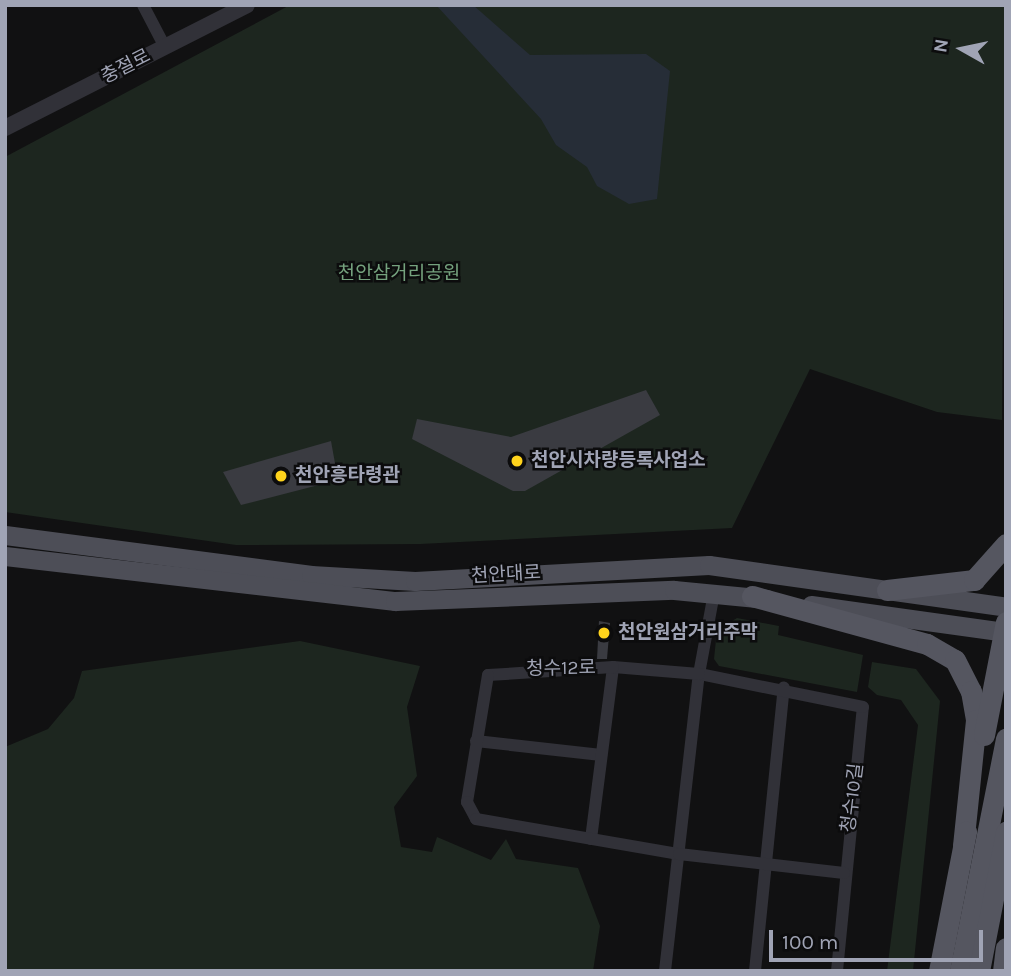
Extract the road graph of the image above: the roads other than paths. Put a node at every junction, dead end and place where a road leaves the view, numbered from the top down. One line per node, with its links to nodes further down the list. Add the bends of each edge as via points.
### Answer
1 (144, 5): 3 (street)
2 (247, 5): 3 (street, 충절로)
3 (164, 47): 4 (street, 충절로)
4 (5, 128)
5 (5, 535): 8 (main road, 천안대로, via 311,575 415,581 709,565)
6 (1006, 544): 8 (highway, via 974,580)
7 (5, 555): 9 (main road, 천안대로, via 395,601 674,590)
8 (887, 590): 11 (main road, 천안대로)
9 (714, 593): 10 (main road, 천안대로); 14 (street)
10 (752, 596): 12 (main road, 천안대로); 23 (highway, via 928,643 955,660 971,691 976,720)
11 (1006, 607)
12 (1005, 629): 17 (highway)
13 (613, 667): 14 (street, 청수10길); 19 (street, 청수12로, via 488,675); 20 (street, 청수12로)
14 (699, 674): 15 (street, 청수10길); 24 (street)
15 (784, 687): 25 (street); 26 (street, 청수10길, via 863,707)
16 (1006, 709): 17 (highway)
17 (986, 726): 23 (highway)
18 (1005, 740): 32 (highway)
19 (476, 741): 20 (street); 22 (street, 청수12로, via 467,802 476,819)
20 (601, 755): 22 (street, 청수12로)
21 (1006, 832): 33 (highway)
22 (591, 839): 24 (street, 청수12로)
23 (963, 845): 31 (highway)
24 (679, 854): 25 (street, 청수12로); 28 (street)
25 (763, 863): 26 (street, 청수12로); 29 (street)
26 (844, 873): 30 (street, 청수10길)
27 (1006, 948): 34 (highway)
28 (665, 971)
29 (755, 971)
30 (837, 971)
31 (939, 971)
32 (960, 971)
33 (979, 971)
34 (1003, 971)

